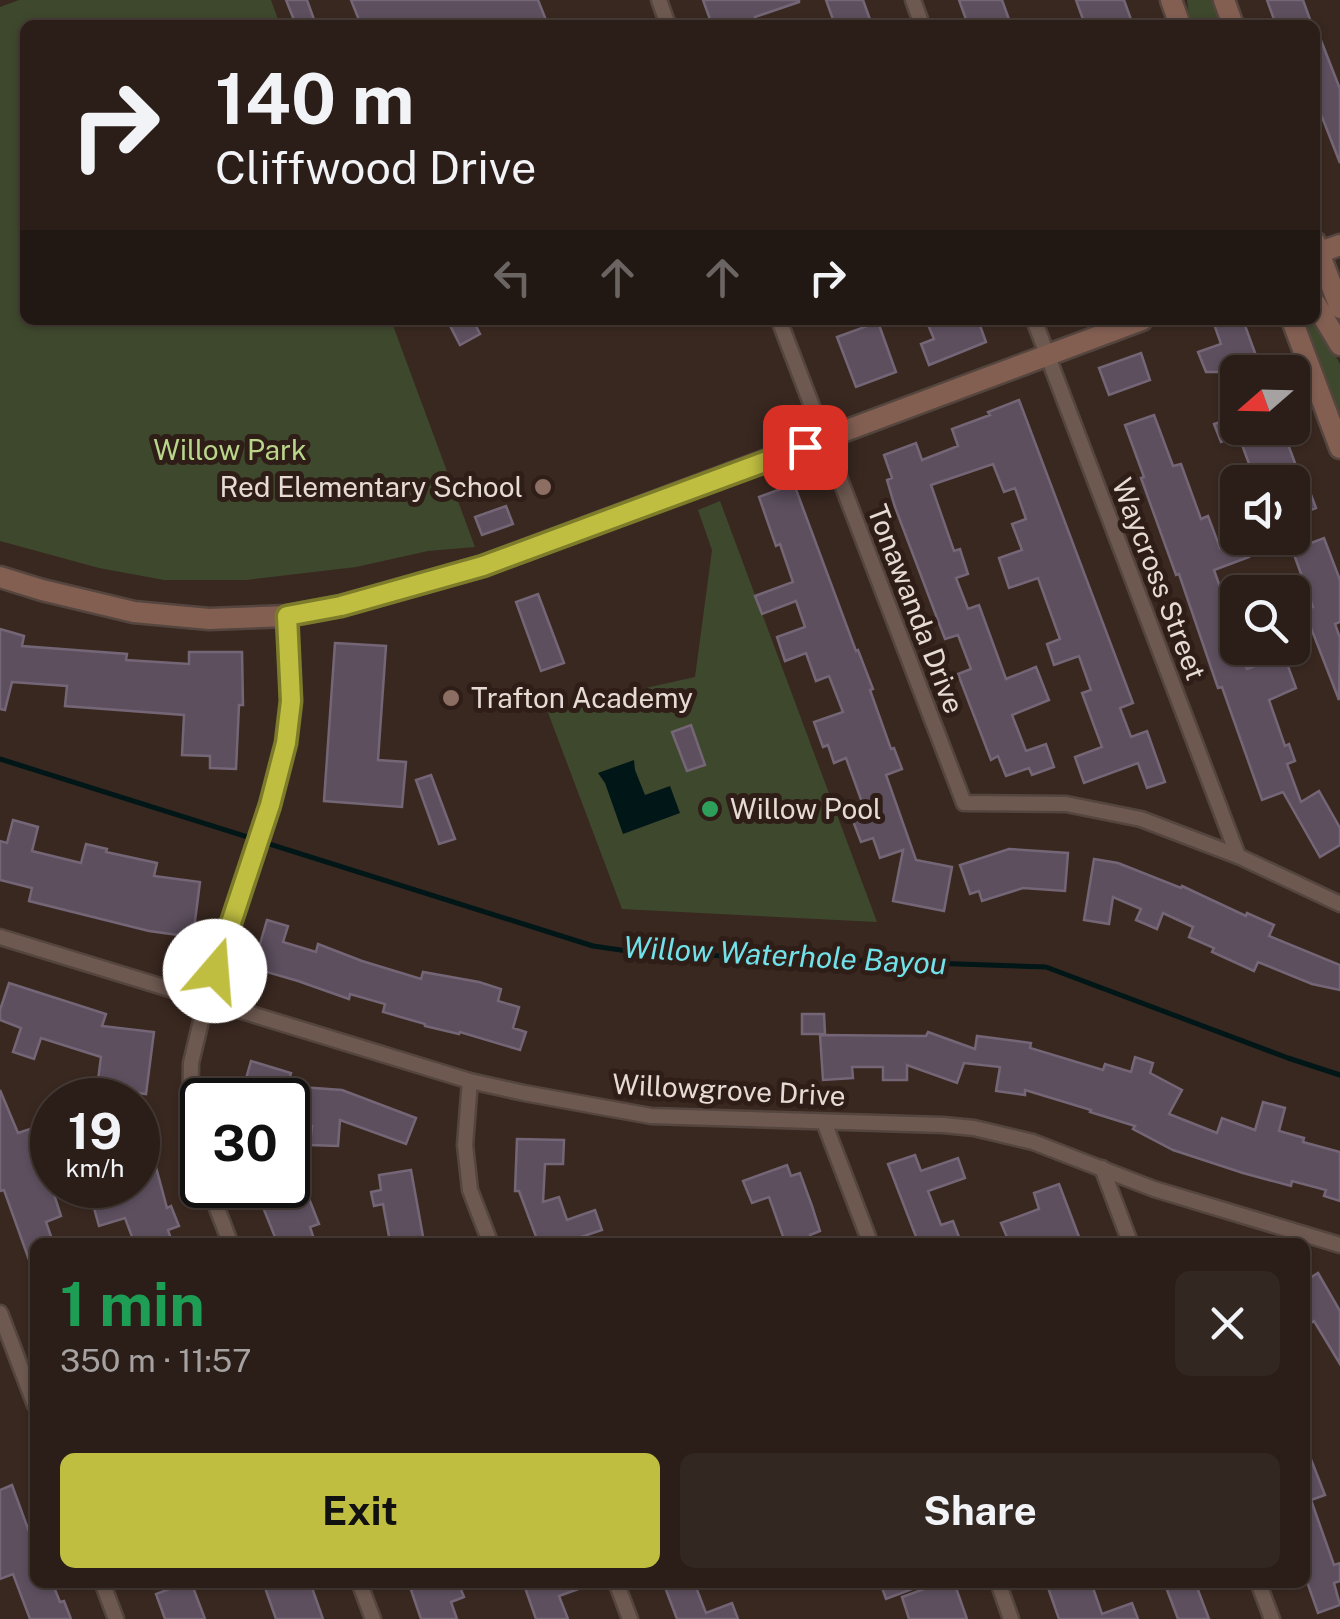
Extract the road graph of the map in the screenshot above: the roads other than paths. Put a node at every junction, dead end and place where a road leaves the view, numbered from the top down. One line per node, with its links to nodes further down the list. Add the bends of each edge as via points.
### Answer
1 (1320, 260): 2 (street)
2 (1340, 308)
3 (1320, 312): 8 (street)
4 (781, 325): 10 (street, Tonawanda Drive)
5 (1036, 325): 9 (street, Waycross Street)
6 (1129, 325): 9 (street)
7 (1294, 325): 11 (street)
8 (1340, 345)
9 (1048, 356): 10 (street); 14 (street, Waycross Street)
10 (825, 440): 13 (street, via 483,566); 14 (street, Tonawanda Drive, via 964,803 1066,804 1141,819)
11 (1340, 448)
12 (0, 578): 13 (street, via 134,612 209,619)
13 (287, 616): 17 (street, via 286,743)
14 (1238, 856): 15 (street)
15 (1340, 904)
16 (0, 936): 17 (street, Willowgrove Drive)
17 (206, 1000): 18 (street); 19 (street, Willowgrove Drive)
18 (190, 1078)
19 (470, 1082): 20 (street, Willowgrove Drive, via 652,1116); 24 (street, via 470,1190)
20 (824, 1122): 21 (street, Willowgrove Drive, via 974,1128); 25 (street)
21 (1102, 1168): 26 (street); 27 (street, Willowgrove Drive)
22 (217, 1208): 23 (street)
23 (228, 1238)
24 (488, 1238)
25 (868, 1238)
26 (1128, 1238)
27 (1340, 1245)
28 (0, 1313): 29 (street)
29 (30, 1392)
30 (104, 1588): 35 (street)
31 (361, 1588): 36 (street)
32 (618, 1588): 37 (street)
33 (1000, 1588): 38 (street)
34 (1260, 1588): 39 (street)
35 (116, 1619)
36 (373, 1619)
37 (630, 1619)
38 (1012, 1619)
39 (1272, 1619)

